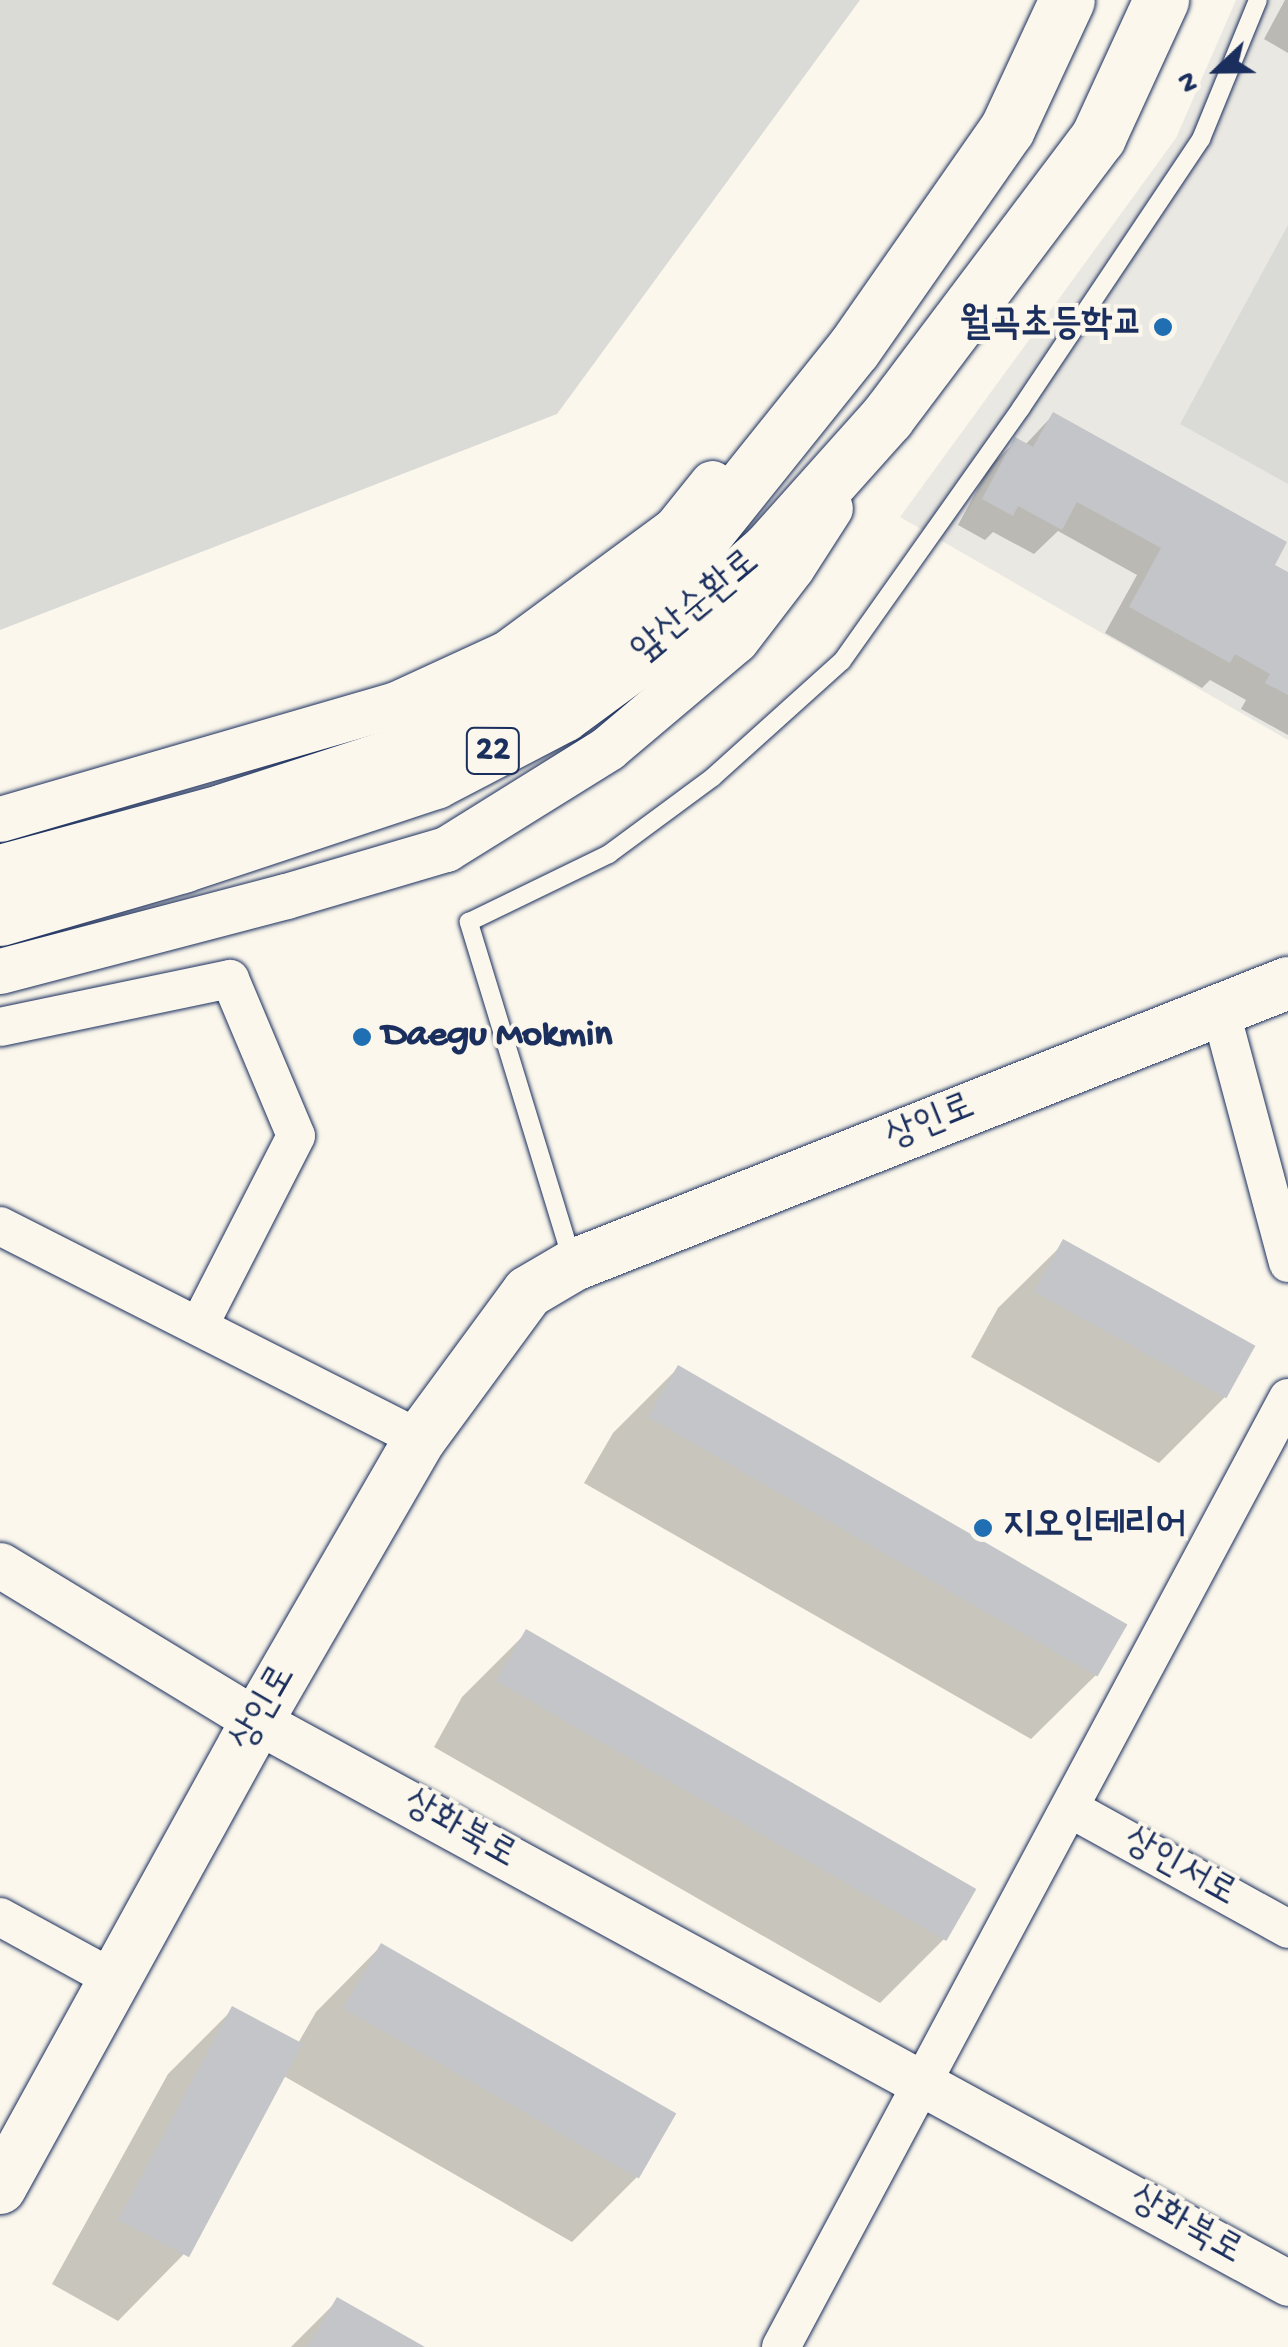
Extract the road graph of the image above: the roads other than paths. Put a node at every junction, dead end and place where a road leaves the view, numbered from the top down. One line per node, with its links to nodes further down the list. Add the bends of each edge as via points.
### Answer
1 (1067, 0): 4 (highway, 앞산순환로 / 22, via 1007,129)
2 (1161, 0): 5 (highway, 앞산순환로 / 22, via 1098,137)
3 (1258, 0): 15 (lane, via 1201,139 842,660 713,778 608,854 469,922)
4 (838, 369): 6 (street, via 763,420 675,529 507,653 396,704); 7 (highway, 앞산순환로 / 22, via 688,554 591,642 415,749 224,811)
5 (887, 417): 8 (highway, 앞산순환로 / 22, via 769,549 675,632 563,714 435,781); 9 (street, via 792,568 736,640 608,748 446,849)
6 (0, 819)
7 (0, 872)
8 (0, 918)
9 (0, 971)
10 (1288, 982): 11 (main road, 상인로)
11 (1220, 1009): 14 (street); 15 (main road, 상인로)
12 (0, 1027): 16 (street, via 230,979 296,1136)
13 (4, 1238): 16 (street)
14 (1288, 1263)
15 (574, 1265): 18 (main road, 상인로, via 528,1292)
16 (200, 1324): 18 (street)
17 (1288, 1398): 21 (street)
18 (420, 1439): 20 (main road, 상인로)
19 (0, 1565): 20 (street, 상화북로)
20 (258, 1722): 24 (main road, 상인로); 25 (street, 상화북로)
21 (1071, 1808): 23 (street, 상인서로); 25 (street)
22 (0, 1917): 24 (street)
23 (1288, 1929)
24 (115, 1980): 26 (main road, 상인로)
25 (924, 2085): 27 (street, 상화북로); 28 (street)
26 (0, 2188)
27 (1288, 2283)
28 (781, 2347)

